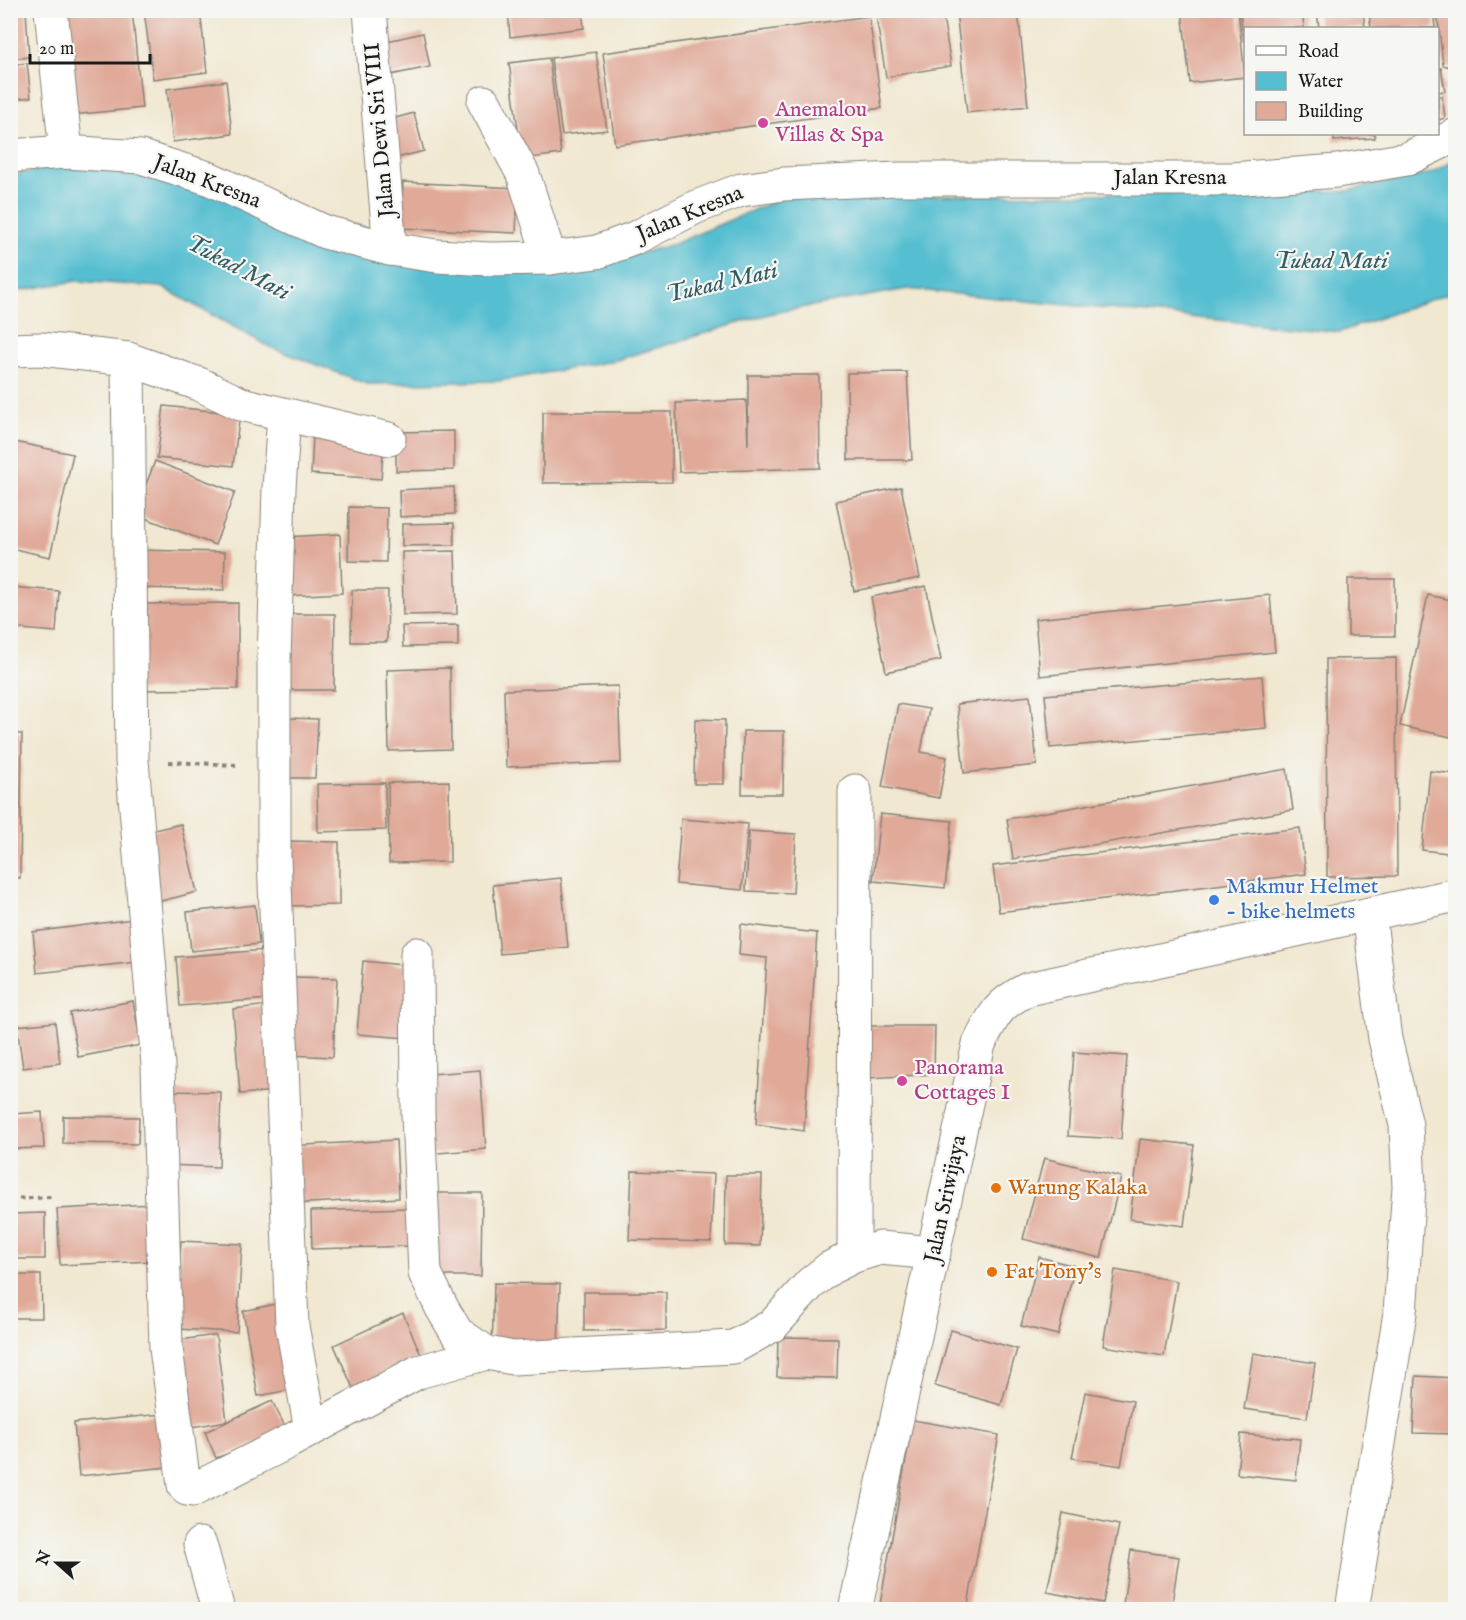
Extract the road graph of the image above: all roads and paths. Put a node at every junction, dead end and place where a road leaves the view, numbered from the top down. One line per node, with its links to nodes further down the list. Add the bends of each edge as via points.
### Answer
1 (51, 10): 5 (street)
2 (370, 10): 7 (street, Jalan Dewi Sri VIII)
3 (484, 102): 8 (street, via 523,174)
4 (1455, 135): 8 (street, Jalan Kresna, via 1407,159 1337,171 1232,179 909,179 783,184 741,190 597,252)
5 (66, 152): 6 (street, Jalan Kresna); 7 (street, Jalan Kresna, via 141,157 208,178 325,232)
6 (10, 156)
7 (390, 249): 8 (street, Jalan Kresna, via 479,259)
8 (550, 258)
9 (10, 350): 10 (street, via 41,349)
10 (128, 359): 11 (street, via 199,384 241,404); 13 (street)
11 (284, 415): 12 (street); 24 (street, via 274,661 274,856 292,1326)
12 (389, 439)
13 (132, 761): 14 (path); 24 (street, via 158,1065 166,1348 184,1485 193,1490)
14 (241, 765)
15 (855, 791): 22 (street)
16 (1455, 895): 17 (street, Jalan Sriwijaya)
17 (1369, 914): 21 (street, Jalan Sriwijaya, via 1028,989 1007,1000 979,1044); 28 (street, via 1385,1039 1406,1125 1409,1186 1400,1313)
18 (417, 954): 23 (street, via 418,1114 425,1273 457,1333)
19 (53, 1197): 20 (path)
20 (10, 1199)
21 (934, 1253): 22 (street, via 880,1248); 27 (street, Jalan Sriwijaya)
22 (854, 1256): 23 (street, via 810,1284 773,1325 734,1347 513,1358)
23 (487, 1353): 24 (street, via 418,1372)
24 (311, 1429)
25 (200, 1544): 26 (street)
26 (218, 1610)
27 (855, 1610)
28 (1352, 1610)

